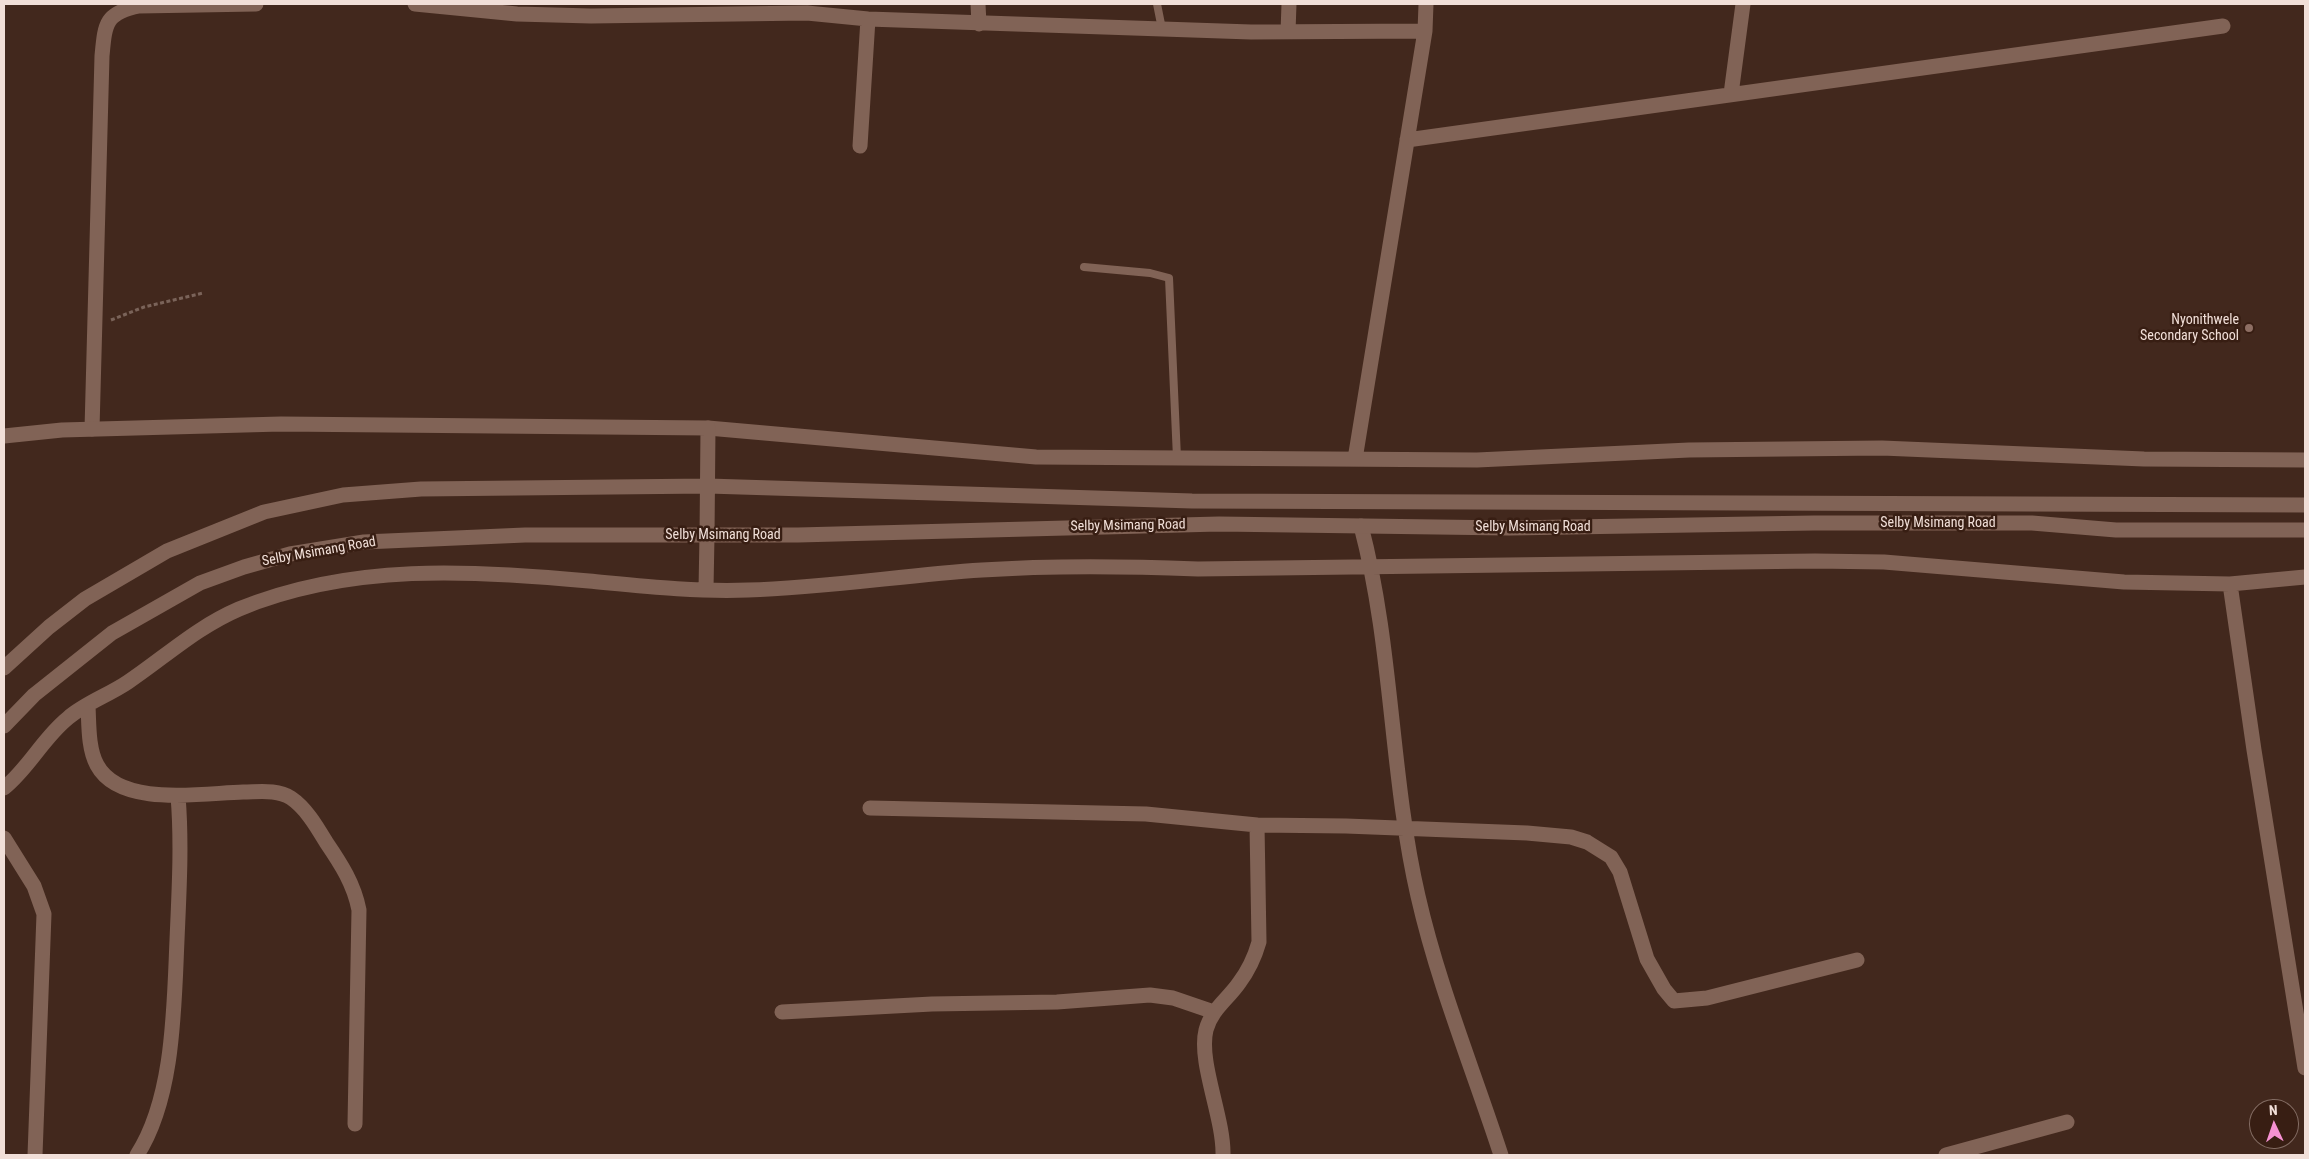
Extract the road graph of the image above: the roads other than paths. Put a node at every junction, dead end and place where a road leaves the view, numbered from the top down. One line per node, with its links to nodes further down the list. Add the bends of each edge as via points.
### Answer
1 (256, 4): 19 (street, via 139,6 121,10 108,23 102,56)
2 (415, 4): 8 (street, via 517,14 807,13)
3 (978, 4): 9 (street)
4 (1157, 4): 11 (lane)
5 (1289, 4): 13 (street)
6 (1426, 4): 12 (street)
7 (1743, 4): 14 (street)
8 (868, 19): 9 (street); 16 (street)
9 (979, 24): 11 (street)
10 (2223, 26): 14 (street)
11 (1162, 30): 13 (street)
12 (1425, 31): 13 (street); 15 (street)
13 (1288, 32)
14 (1732, 94): 15 (street)
15 (1408, 140): 22 (street)
16 (860, 146)
17 (1084, 267): 21 (lane, via 1150,273 1168,278)
18 (708, 428): 19 (street, via 281,424); 21 (street, via 1036,457); 24 (street)
19 (92, 429): 20 (street)
20 (4, 436)
21 (1178, 458): 22 (street)
22 (1356, 459): 23 (street, via 1477,460 1688,450 1882,448 2144,459)
23 (2305, 460)
24 (708, 486): 25 (street, Selby Msimang Road, via 1192,501); 28 (street); 33 (street, Selby Msimang Road, via 421,489 343,495 264,512 167,551 85,599 49,626)
25 (2305, 505)
26 (1361, 526): 27 (street, Selby Msimang Road, via 1509,528 1814,523 2032,524 2116,530); 28 (street, Selby Msimang Road, via 1219,524); 29 (street)
27 (2305, 530)
28 (707, 536): 32 (street); 35 (street, Selby Msimang Road, via 525,534 432,537 364,542 290,554 200,584 120,629 34,695)
29 (1372, 565): 31 (street, via 1884,562 2124,582); 32 (street, via 1198,569 1102,565 982,570 794,588); 40 (street)
30 (2305, 577): 31 (street)
31 (2230, 584): 45 (street)
32 (706, 589): 34 (street, via 458,572 391,574 319,584 273,597 217,619 133,679)
33 (4, 668)
34 (88, 706): 36 (street, via 69,717 45,740); 37 (street, via 93,754 97,766 106,776 126,789)
35 (4, 726)
36 (4, 788)
37 (178, 796): 47 (street, via 272,791 290,798 314,822 349,876 359,910); 49 (street, via 181,842 170,1048 164,1086 145,1143)
38 (870, 808): 39 (street, via 1146,814)
39 (1257, 825): 40 (street); 44 (street, via 1259,942 1240,983)
40 (1406, 828): 42 (street, via 1570,837 1596,846 1611,857 1620,872 1648,959 1674,1001 1707,998); 51 (street, via 1429,935)
41 (4, 838): 48 (street, via 34,886 44,914)
42 (1857, 960)
43 (782, 1012): 44 (street, via 932,1004 1058,1002 1150,995 1173,998)
44 (1214, 1012): 50 (street, via 1206,1030 1204,1050 1220,1121)
45 (2305, 1068)
46 (2067, 1122): 52 (street)
47 (355, 1124)
48 (35, 1155)
49 (137, 1155)
50 (1223, 1155)
51 (1501, 1155)
52 (1946, 1155)

